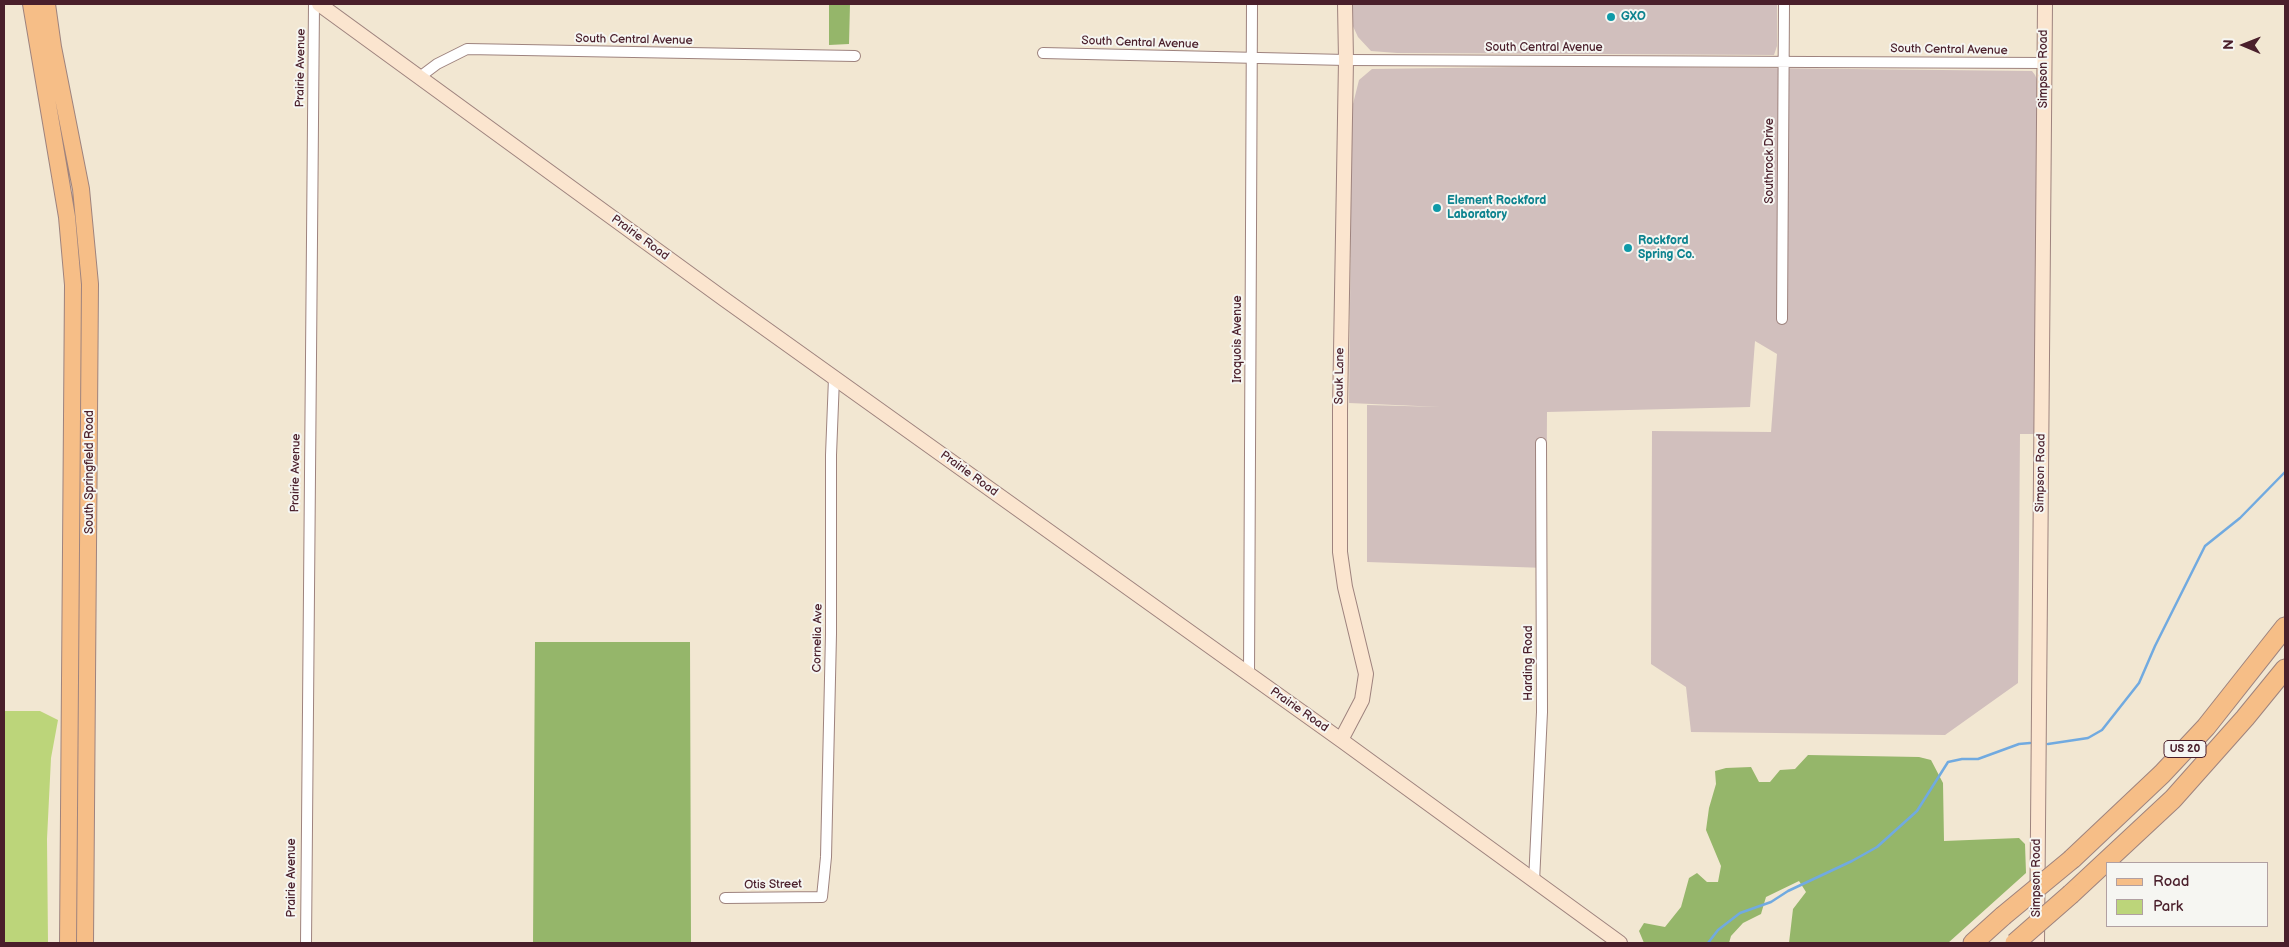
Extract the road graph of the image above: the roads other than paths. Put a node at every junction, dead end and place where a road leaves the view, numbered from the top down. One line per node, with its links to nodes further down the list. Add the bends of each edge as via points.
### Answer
1 (31, 4): 26 (main road, South Springfield Road, via 67,217 73,285)
2 (47, 4): 27 (main road, South Springfield Road, via 81,189 90,284)
3 (314, 4): 28 (street, Prairie Avenue)
4 (319, 4): 15 (street, Prairie Road)
5 (1252, 4): 11 (street, Iroquois Avenue)
6 (1345, 4): 12 (street, Sauk Lane)
7 (1784, 4): 13 (street, Southrock Drive)
8 (2044, 4): 14 (street, Simpson Road)
9 (1044, 53): 11 (street, South Central Avenue)
10 (855, 56): 15 (street, South Central Avenue, via 468,49)
11 (1251, 59): 12 (street, South Central Avenue); 21 (street, Iroquois Avenue)
12 (1346, 60): 13 (street, South Central Avenue); 22 (street, Sauk Lane, via 1340,552 1366,674 1362,700)
13 (1784, 61): 14 (street, South Central Avenue); 16 (street, Southrock Drive)
14 (2045, 63): 32 (street, Simpson Road)
15 (421, 76): 17 (street, Prairie Road)
16 (1782, 318)
17 (834, 378): 21 (street, Prairie Road); 24 (street, Cornelia Ave, via 826,858)
18 (1541, 443): 23 (street, Harding Road, via 1542,712)
19 (2285, 627): 30 (highway, US 20, bridge, via 2206,727 2162,774 2072,859)
20 (2285, 669): 31 (highway, US 20, bridge, via 2173,798)
21 (1249, 674): 22 (street, Prairie Road)
22 (1341, 740): 23 (street, Prairie Road)
23 (1534, 882): 29 (street, Prairie Road)
24 (822, 897): 25 (street, Otis Street)
25 (725, 898)
26 (68, 943)
27 (85, 943)
28 (306, 943)
29 (1620, 943)
30 (1973, 943)
31 (2015, 943)
32 (2037, 943)

